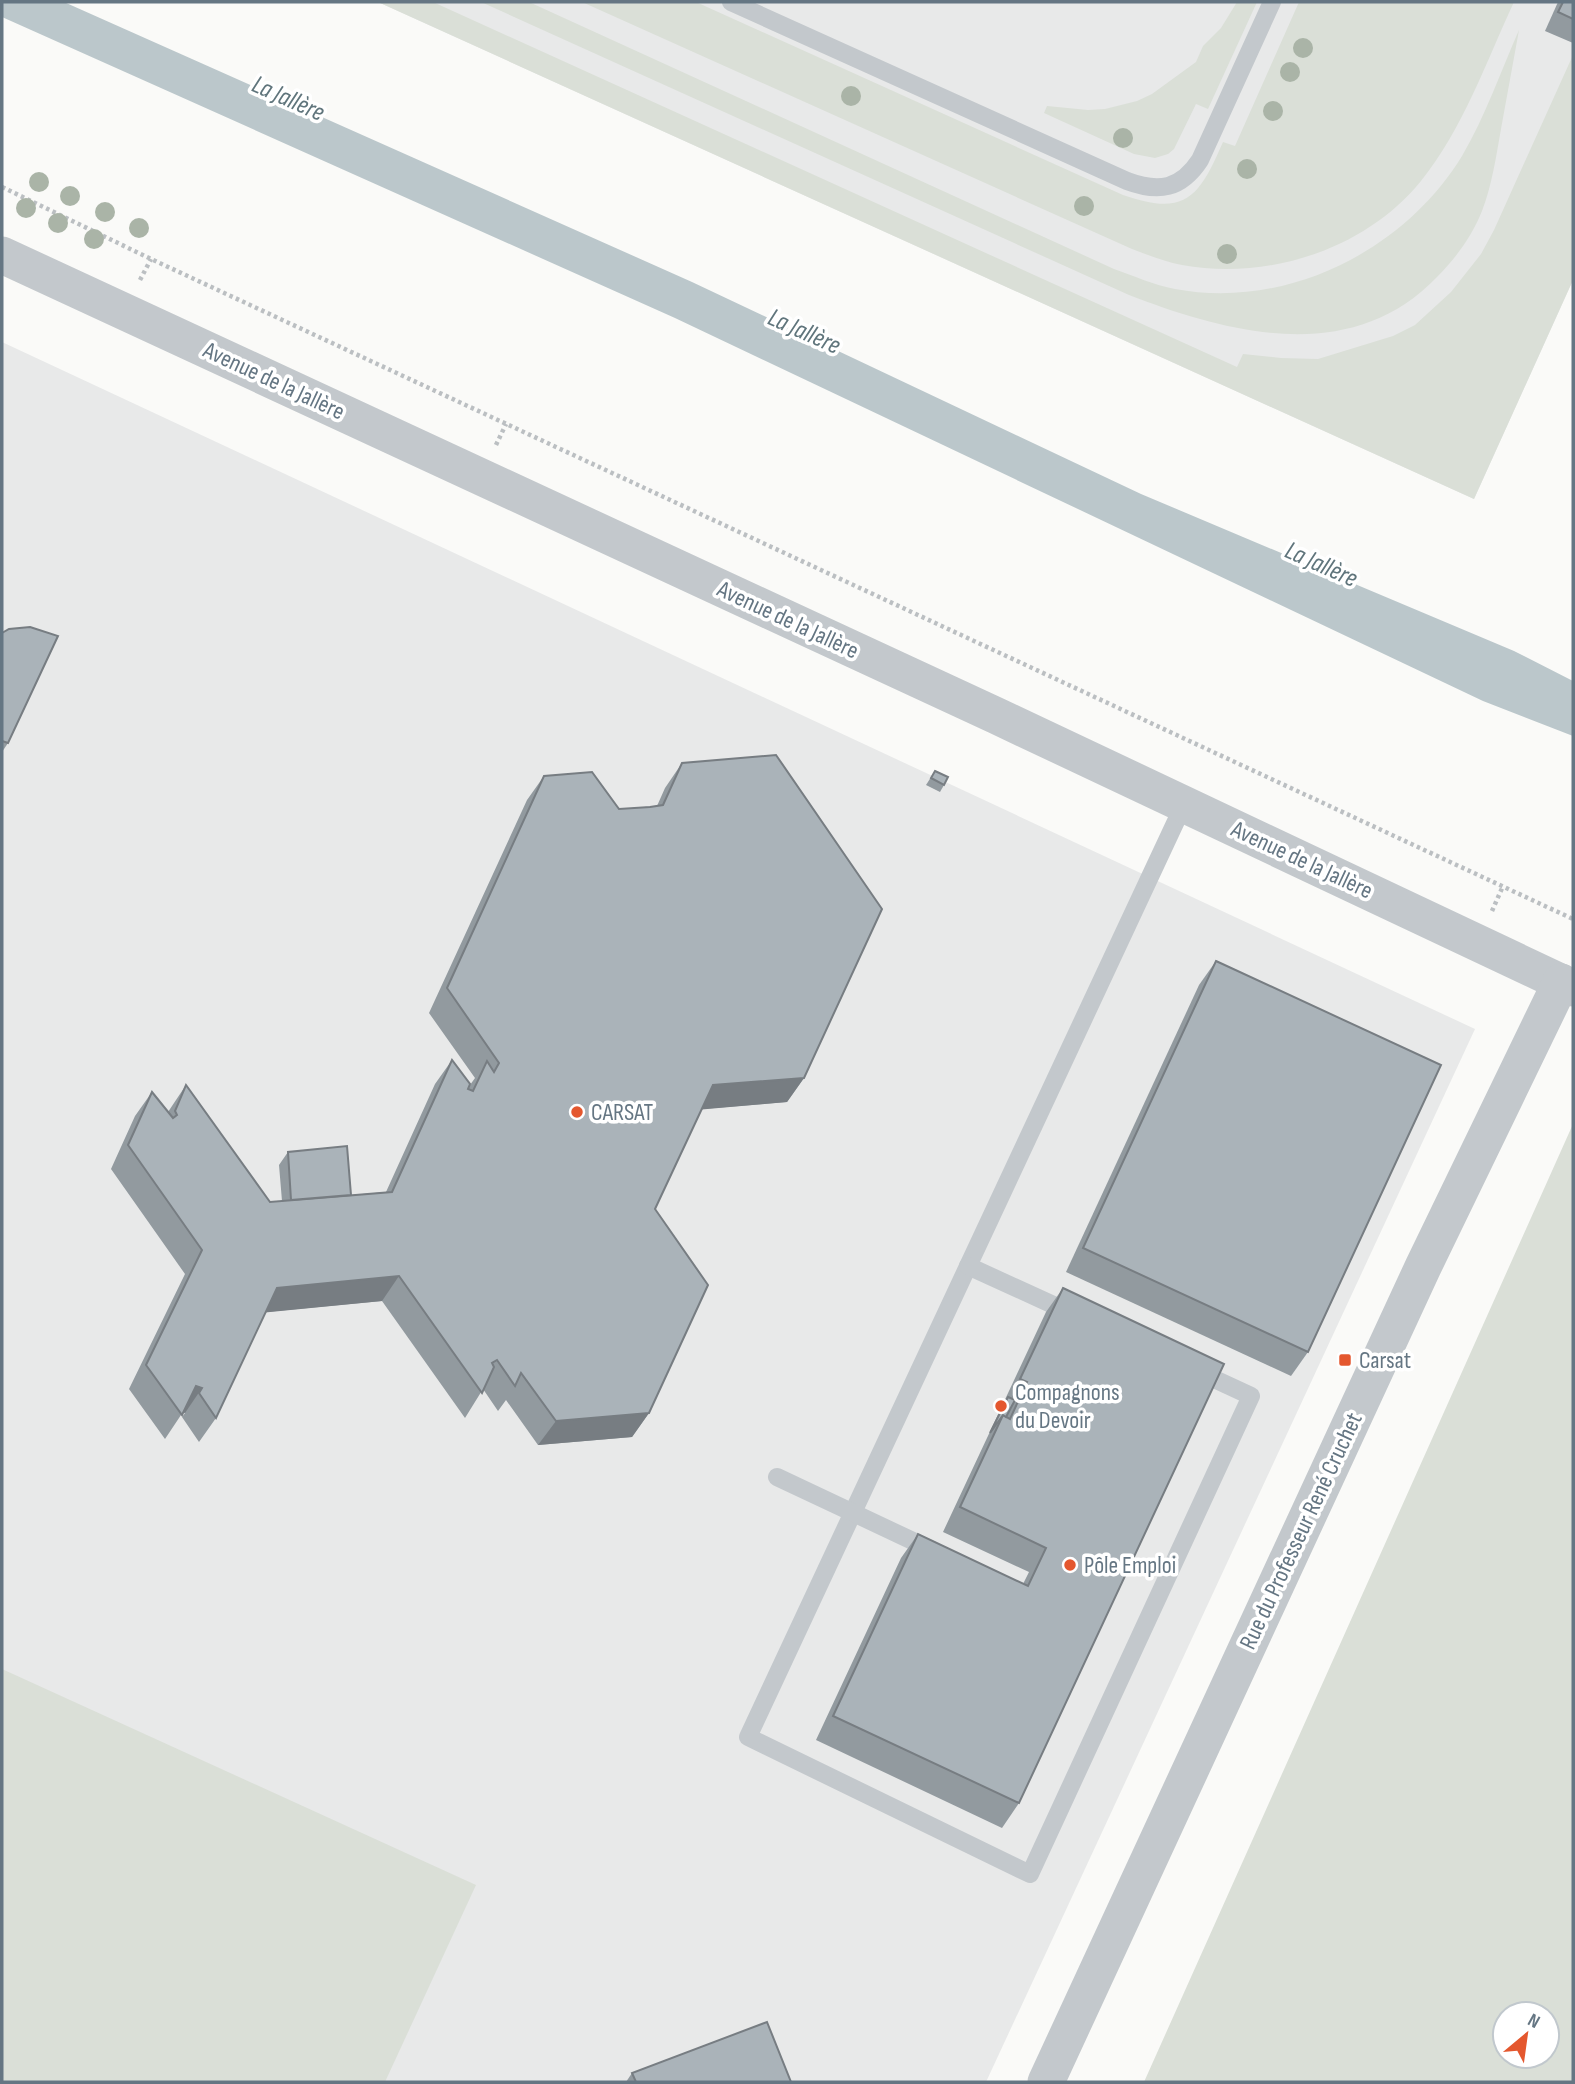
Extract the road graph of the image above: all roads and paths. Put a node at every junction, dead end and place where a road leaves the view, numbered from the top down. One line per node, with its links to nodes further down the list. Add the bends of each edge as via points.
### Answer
1 (732, 2): 2 (lane, via 1127,181 1158,188 1187,177 1200,160)
2 (1272, 2)
3 (2, 187): 6 (path)
4 (2, 256): 5 (street, Avenue de la Jallère)
5 (1184, 804): 7 (street, Avenue de la Jallère); 8 (lane)
6 (1573, 919)
7 (1567, 985): 14 (street, Rue du Professeur René Cruchet, via 1418,1279)
8 (968, 1266): 9 (lane); 12 (lane)
9 (1091, 1323)
10 (1177, 1362): 12 (lane, via 1251,1396 1030,1874 748,1737)
11 (777, 1477): 12 (lane)
12 (852, 1513): 13 (lane)
13 (952, 1560)
14 (1046, 2082)

